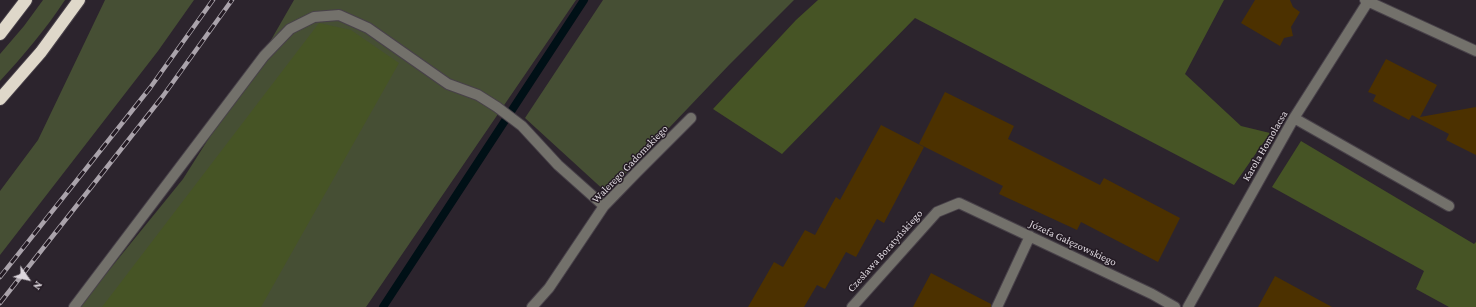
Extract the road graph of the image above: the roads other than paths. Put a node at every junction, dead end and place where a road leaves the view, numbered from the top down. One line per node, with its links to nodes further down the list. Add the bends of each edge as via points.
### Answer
1 (26, 0): 4 (highway)
2 (79, 0): 6 (highway, via 41,52)
3 (1367, 1): 5 (street); 8 (street, Karola Homolacsa)
4 (0, 34)
5 (1476, 51)
6 (0, 99)
7 (692, 118): 10 (street, Walerego Gadomskiego)
8 (1294, 118): 11 (street); 18 (street, Karola Homolacsa)
9 (959, 203): 12 (street, Józefa Gałęzowskiego); 15 (street, Czesława Boratyńskiego, via 937,212)
10 (604, 206): 13 (street, via 558,165 522,126 497,107 478,95 448,84 368,28 339,15 314,17 290,30 264,56); 14 (street, Walerego Gadomskiego, via 549,288)
11 (1449, 206)
12 (1030, 236): 16 (street); 17 (street, Józefa Gałęzowskiego)
13 (74, 307)
14 (532, 307)
15 (852, 307)
16 (997, 307)
17 (1175, 307)
18 (1188, 307)

